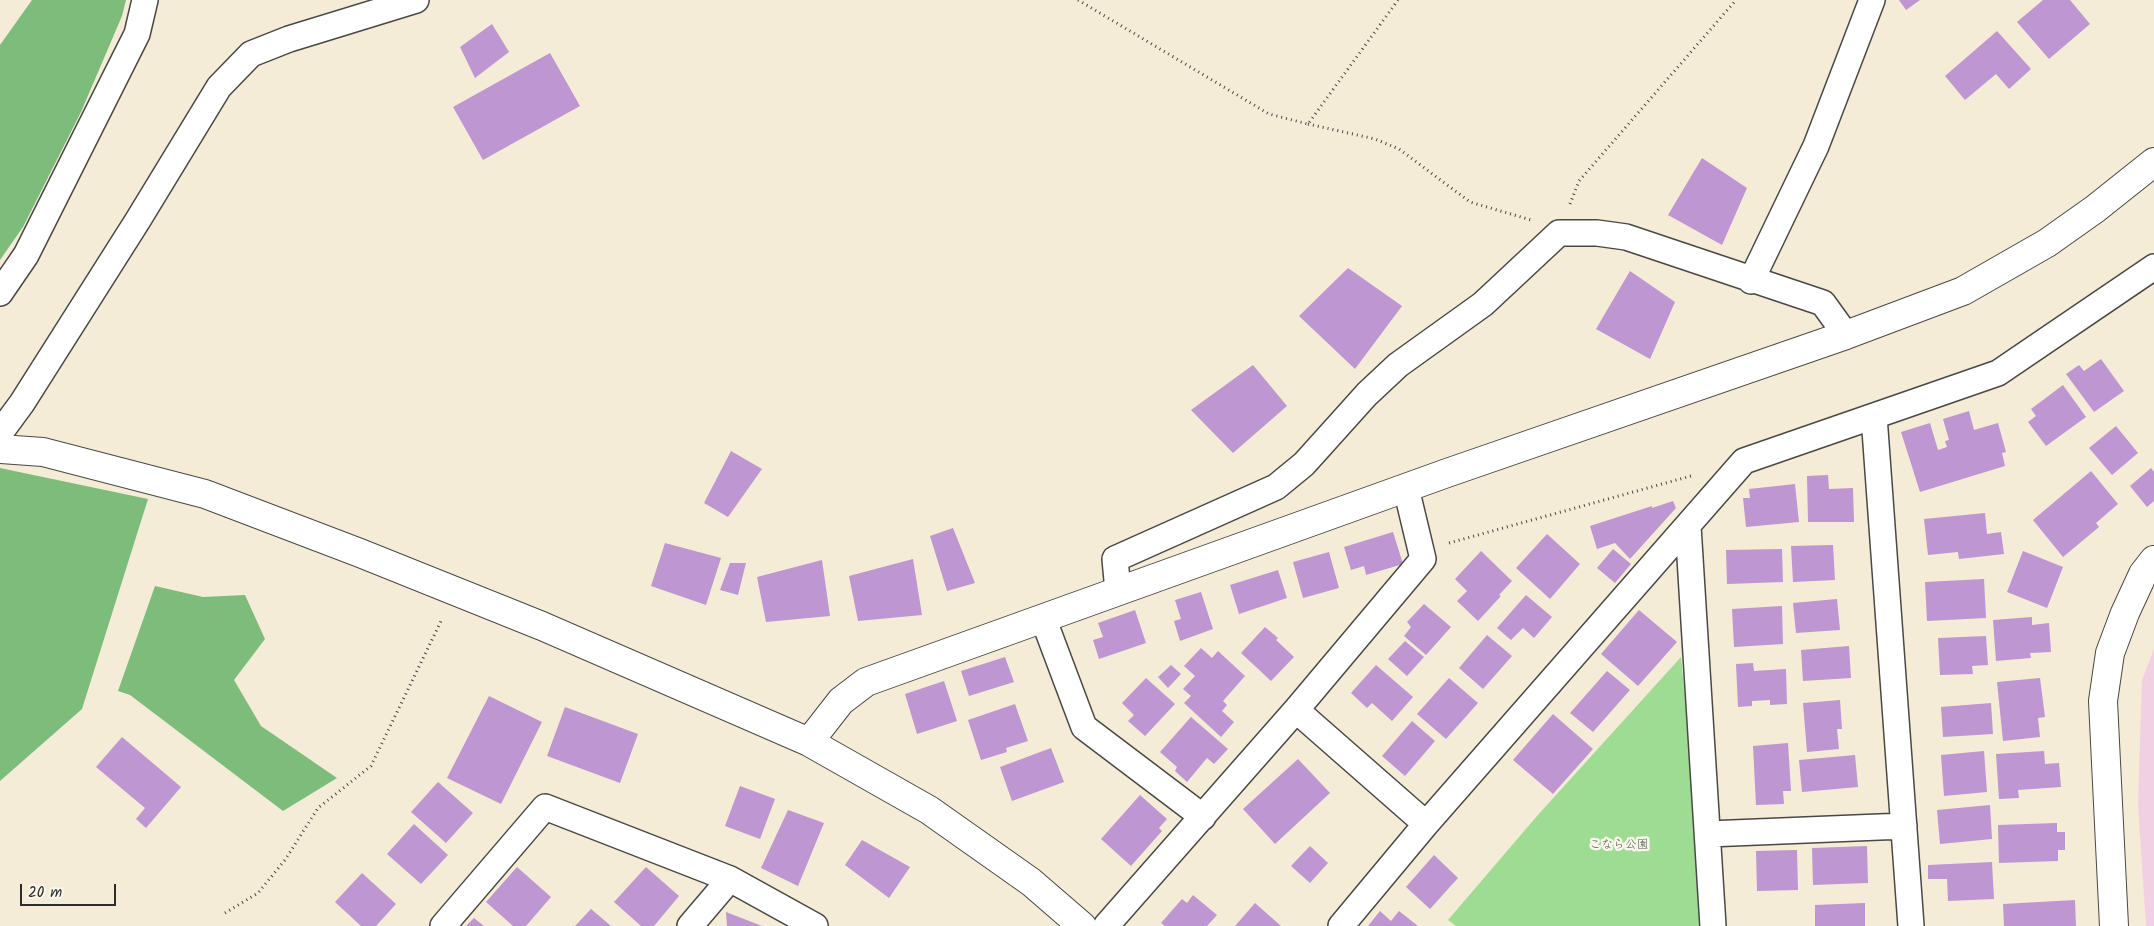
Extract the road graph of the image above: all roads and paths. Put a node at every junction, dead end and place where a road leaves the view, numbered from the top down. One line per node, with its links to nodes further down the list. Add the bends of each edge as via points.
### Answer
1 (145, 0): 12 (street, via 137,34 26,255)
2 (416, 0): 15 (street, via 251,54 219,87 138,220)
3 (1078, 0): 7 (path, via 1269,114)
4 (1398, 0): 7 (path)
5 (1736, 0): 9 (path, via 1579,181)
6 (1872, 0): 11 (street, via 1816,146)
7 (1308, 124): 9 (path, via 1383,142 1398,149 1470,202 1546,225)
8 (2154, 162): 13 (street, via 2047,243 1963,291)
9 (1559, 233): 11 (street, via 1626,237); 23 (street, via 1483,304 1398,365 1367,394 1304,464 1276,487 1115,559)
10 (2154, 267): 14 (street, via 1998,373)
11 (1751, 281): 13 (street, via 1823,303)
12 (0, 293)
13 (1846, 335): 18 (street)
14 (1874, 416): 19 (street, via 1744,461); 29 (street)
15 (0, 433)
16 (0, 449): 22 (street, via 42,452 205,494)
17 (1697, 474): 20 (path)
18 (1406, 488): 20 (street); 23 (street)
19 (1688, 526): 28 (street); 30 (street)
20 (1421, 551): 25 (street, via 1424,559)
21 (2154, 560): 41 (street, via 2143,574 2110,653 2103,701)
22 (455, 591): 26 (street); 32 (path, via 371,766 318,808 285,860 258,893)
23 (1118, 591): 24 (street)
24 (1042, 618): 26 (street, via 866,682 841,701); 27 (street, via 1084,727)
25 (1296, 710): 27 (street); 28 (street)
26 (809, 742): 36 (street, via 929,810 1031,882)
27 (1203, 817): 37 (street)
28 (1426, 824): 38 (street)
29 (1904, 826): 30 (street); 40 (street)
30 (1708, 834): 39 (street)
31 (730, 879): 33 (street, via 545,807); 34 (street); 35 (street)
32 (225, 913)
33 (443, 926)
34 (690, 926)
35 (815, 926)
36 (1082, 926)
37 (1106, 926)
38 (1340, 926)
39 (1713, 926)
40 (1911, 926)
41 (2114, 926)

